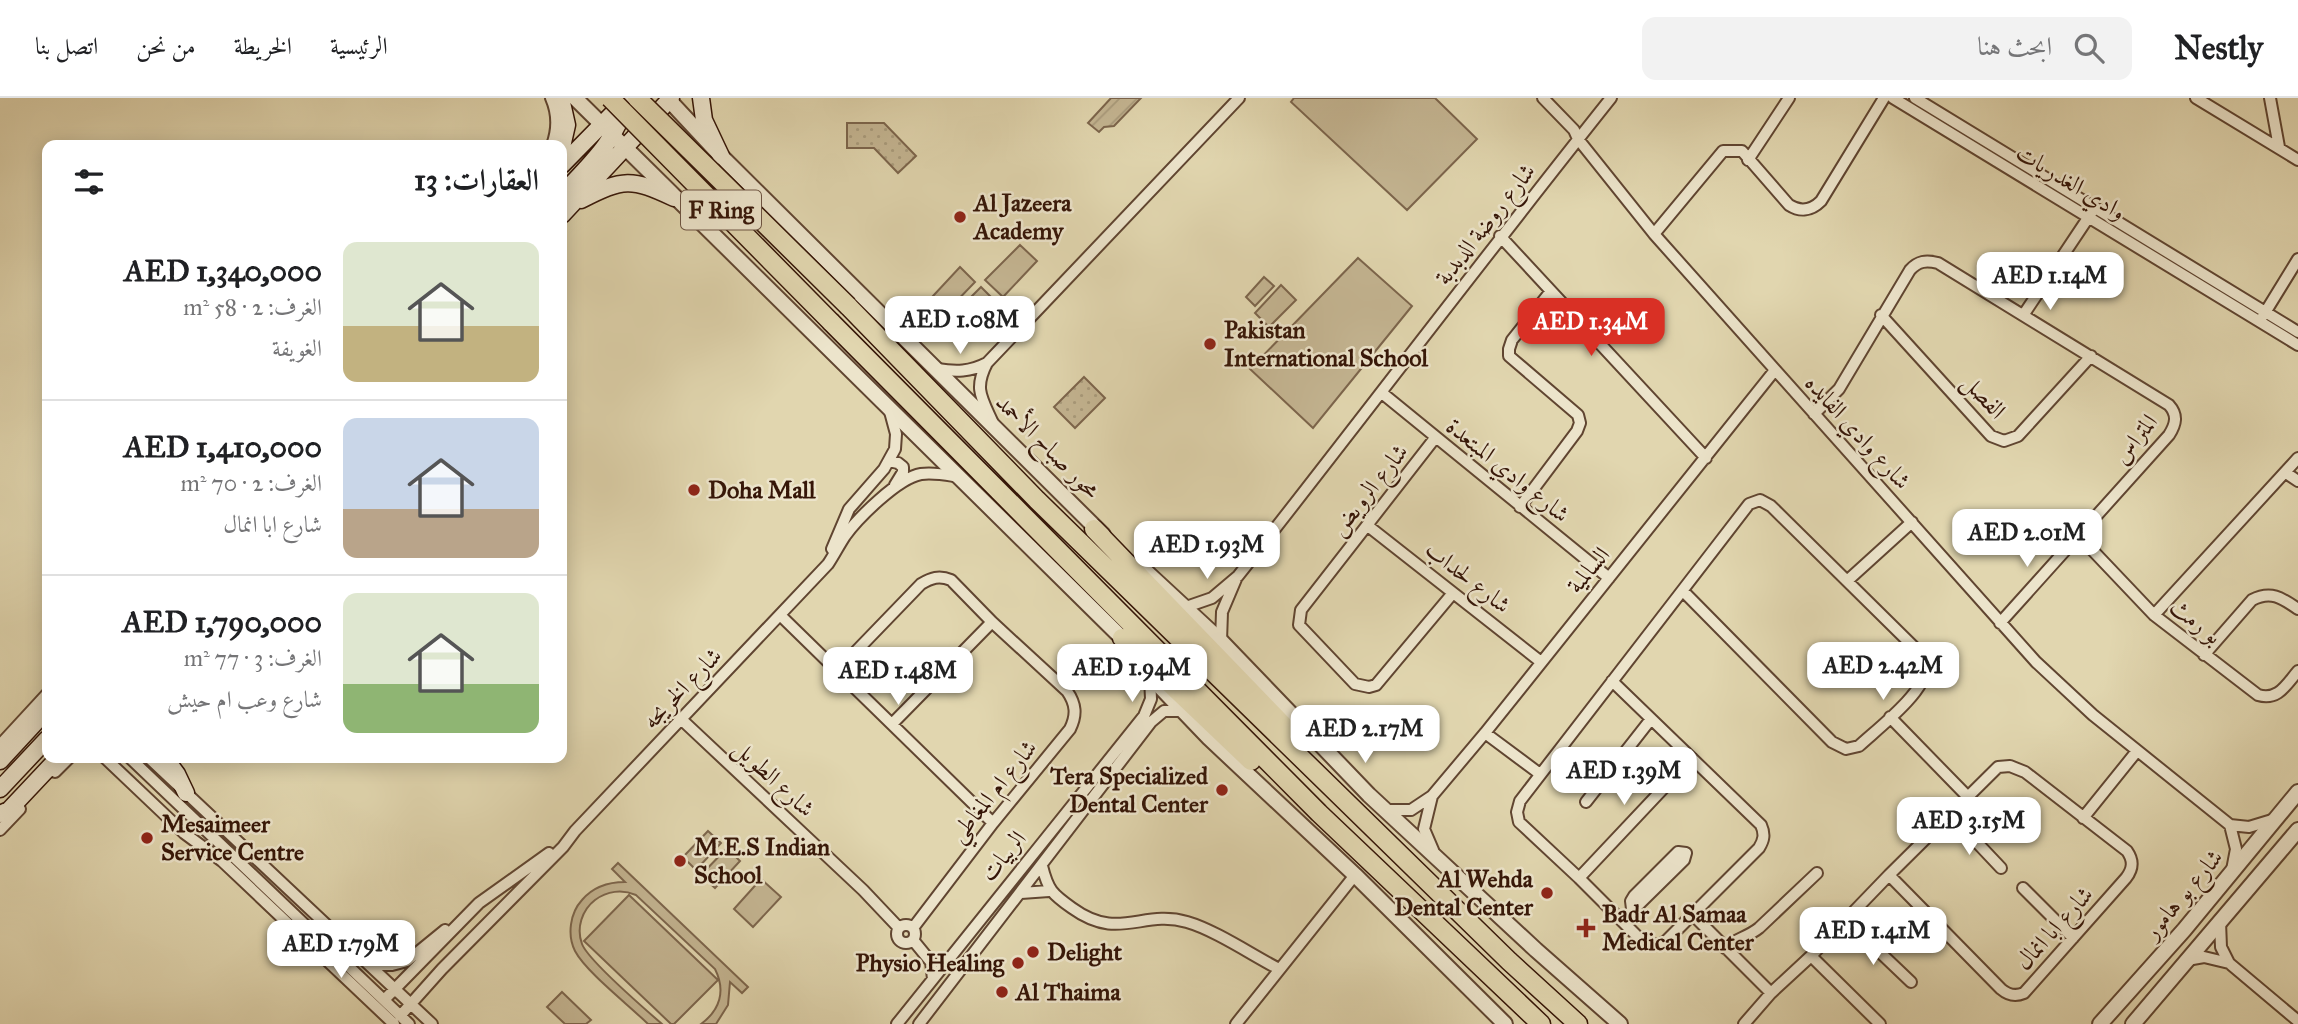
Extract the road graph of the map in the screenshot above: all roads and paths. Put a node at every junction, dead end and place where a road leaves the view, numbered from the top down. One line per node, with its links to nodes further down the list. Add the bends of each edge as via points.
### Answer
1 (551, 98): 20 (street, via 557,127)
2 (561, 98): 21 (main road, via 567,125)
3 (575, 98): 18 (street)
4 (610, 98): 126 (highway, F Ring, bridge)
5 (628, 98): 18 (main road); 22 (main road)
6 (637, 98): 112 (highway, محور صباح الأحمد / F Ring, bridge)
7 (701, 98): 24 (main road, via 704,120)
8 (1240, 98): 42 (street)
9 (1543, 98): 19 (street, شارع وادي الفايده)
10 (1611, 98): 19 (street, شارع روضة الدبدبة)
11 (1789, 98): 26 (street)
12 (1884, 98): 26 (street, via 1816,206 1802,210 1788,205)
13 (1893, 98): 31 (street, وادي الغدريات)
14 (1915, 98): 31 (street, وادي الغدريات)
15 (2196, 98): 23 (street)
16 (2270, 98): 23 (street)
17 (669, 99): 22 (main road); 24 (street, محور صباح الأحمد)
18 (601, 124): 22 (street); 25 (main road)
19 (1578, 139): 32 (street, شارع وادي الفايده); 33 (street, شارع روضة الدبدبة)
20 (553, 140)
21 (564, 140)
22 (618, 142): 28 (street); 29 (main road, via 605,149)
23 (2279, 148): 27 (street)
24 (721, 156): 43 (street, محور صباح الأحمد)
25 (567, 160)
26 (1748, 160): 32 (street, via 1742,151 1723,151)
27 (2298, 160)
28 (674, 198): 30 (main road, via 646,185 627,183); 46 (street)
29 (567, 201)
30 (567, 203)
31 (2091, 213): 36 (street); 38 (street, وادي الغدريات)
32 (1654, 234): 44 (street, شارع وادي الفايده)
33 (1500, 236): 35 (street); 45 (street, شارع روضة الدبدبة)
34 (2298, 259): 38 (street)
35 (1551, 291): 50 (street); 57 (street, via 1512,341 1509,356 1578,415 1580,423)
36 (2024, 314): 37 (street, المتراس, via 1931,261 1915,264); 41 (street, المتراس)
37 (1881, 315): 41 (street, الفصل, via 1991,436 2004,441 2018,436); 47 (street, المتراس, via 1839,389)
38 (2263, 317): 39 (street, وادي الغدريات); 40 (street, وادي الغدريات)
39 (2298, 332)
40 (2298, 345)
41 (2091, 356): 61 (street, المتراس, via 2168,405 2176,419 2169,435)
42 (987, 363): 43 (street, via 963,371); 48 (street, via 979,383 980,395)
43 (937, 369): 48 (street, محور صباح الأحمد)
44 (1775, 370): 47 (street, شارع وادي الفايده); 50 (street, السالمية)
45 (1382, 393): 49 (street, شارع وادي المبتعدة); 63 (street, شارع روضة الدبدبة)
46 (888, 406): 52 (street, via 897,446); 54 (street)
47 (1814, 414): 58 (street, شارع وادي الفايده)
48 (996, 429): 60 (street, محور صباح الأحمد)
49 (1435, 438): 57 (street, شارع وادي المبتعدة); 59 (street, شارع الرويض)
50 (1706, 458): 64 (street, السالمية)
51 (2298, 458): 53 (street)
52 (889, 461): 56 (street, via 903,467); 62 (street, شارع الخريجه, via 849,509)
53 (2286, 473): 55 (street); 71 (street)
54 (960, 477): 56 (street, شارع الخريجه, via 918,475); 74 (street)
55 (2298, 481)
56 (892, 491): 62 (street, شارع الخريجه, via 854,526)
57 (1520, 507): 64 (street, شارع وادي المبتعدة)
58 (1912, 522): 65 (street); 73 (street, شارع وادي الفايده)
59 (1368, 526): 67 (street, شارع لحداب); 67 (street, شارع الرويض, via 1301,610 1299,625 1355,684 1376,685)
60 (1094, 529): 68 (street, محور صباح الأحمد); 112 (highway, via 1286,728)
61 (2078, 536): 71 (street, بو رمث); 73 (street, المتراس)
62 (818, 573): 70 (street, شارع الخريجه)
63 (1238, 576): 68 (street, شارع روضة الدبدبة, via 1212,598); 75 (street, شارع روضة الدبدبة, via 1222,612)
64 (1609, 578): 77 (street, السالمية)
65 (1847, 581): 66 (street, via 1771,506 1754,500); 85 (street, via 1925,661 1920,687)
66 (1683, 591): 81 (street); 85 (street, via 1832,742 1853,749)
67 (1453, 593): 77 (street, شارع لحداب)
68 (1186, 607): 75 (street, محور صباح الأحمد)
69 (2298, 609): 76 (street, via 2273,595 2252,600)
70 (780, 615): 78 (street); 86 (street, شارع الخريجه)
71 (2154, 615): 76 (street, بو رمث)
72 (992, 622): 78 (street, شارع ام المغاطي, via 951,580 929,579); 88 (street); 118 (street, شارع ام المغاطي, via 1067,691 1075,709 1070,729)
73 (2000, 623): 92 (street, شارع وادي الفايده, via 2067,693)
74 (1122, 638): 80 (street); 126 (highway, via 1340,845)
75 (1221, 641): 113 (street, محور صباح الأحمد)
76 (2204, 654): 79 (street, بو رمث, via 2264,697 2279,694)
77 (1541, 662): 89 (street, السالمية)
78 (837, 671): 88 (street)
79 (2298, 671)
80 (1150, 677): 83 (street); 151 (street, الربيات, via 1151,699 1144,716)
81 (1612, 681): 87 (street); 103 (street)
82 (42, 699): 91 (street)
83 (1182, 710): 124 (street, الربيات, via 1164,711 1150,722); 129 (street)
84 (42, 715): 94 (main road)
85 (1889, 717): 109 (street)
86 (681, 719): 122 (street, شارع الخريجه); 143 (street, شارع الطويل, via 899,928 906,925)
87 (1651, 719): 93 (street); 110 (street)
88 (892, 724): 118 (street)
89 (1485, 733): 103 (street); 108 (street, السالمية)
90 (42, 744): 105 (main road)
91 (0, 745)
92 (2137, 751): 116 (street); 119 (street, شارع وادي الفايده)
93 (1692, 758): 131 (street); 138 (street, via 1761,825 1764,837 1759,848)
94 (0, 761)
95 (42, 761): 111 (main road)
96 (53, 763): 114 (main road)
97 (64, 763): 120 (street)
98 (110, 763): 104 (street)
99 (130, 763): 104 (street)
100 (134, 763): 137 (street)
101 (154, 763): 107 (street)
102 (169, 763): 107 (main road)
103 (1540, 774): 131 (street, via 1520,800 1517,817)
104 (137, 788): 136 (street)
105 (0, 789)
106 (2298, 792): 117 (street, شارع بو هامور)
107 (186, 793): 149 (street)
108 (1432, 796): 113 (street, السالمية, via 1411,810); 123 (street, السالمية, via 1424,829)
109 (1968, 797): 115 (street, شارع ابا انمال); 116 (street, شارع ابا انمال, via 1998,767 2010,766 2025,772)
110 (1586, 802)
111 (0, 806)
112 (1352, 808): 165 (highway, محور صباح الأحمد)
113 (1387, 810): 123 (street, محور صباح الأحمد)
114 (0, 814)
115 (1950, 814): 125 (street); 130 (street, شارع ابا انمال)
116 (2083, 818): 144 (street, شارع ابا انمال, via 2126,851 2132,871)
117 (2277, 818): 119 (street, via 2259,825); 128 (street, شارع بو هامور)
118 (993, 822): 143 (street, شارع ام المغاطي)
119 (2231, 825): 128 (street, via 2236,849)
120 (0, 830)
121 (2298, 830): 142 (street, شارع بو هامور)
122 (575, 831): 139 (street, شارع الخريجه, via 486,897); 156 (street, شارع الخريجه)
123 (1436, 857): 166 (street, محور صباح الأحمد)
124 (1042, 866): 134 (street); 135 (street, الربيات)
125 (2001, 868)
126 (1380, 872): 164 (highway)
127 (1817, 873): 145 (street, via 1759,928)
128 (2231, 873): 169 (street, شارع بو هامور)
129 (1355, 875): 150 (street); 163 (street)
130 (1889, 875): 140 (street, شارع ابا انمال); 144 (street, شارع ابا انمال, via 2007,993 2024,993)
131 (1579, 878): 141 (street)
132 (1659, 879): 141 (street)
133 (2024, 888): 144 (street)
134 (1049, 891): 135 (street); 150 (street, via 1100,923 1187,922)
135 (1021, 893): 161 (street, الربيات)
136 (274, 912): 137 (street); 157 (street)
137 (294, 913): 155 (street)
138 (1693, 915): 141 (street, via 1666,942 1655,945 1642,941); 145 (street)
139 (463, 920): 149 (street, via 407,961); 153 (street, شارع الخريجه)
140 (1846, 920): 146 (street, شارع ابا انمال); 152 (street)
141 (1622, 921)
142 (2220, 922): 147 (street, شارع بو هامور); 148 (street, via 2221,947)
143 (913, 934): 151 (street, via 930,962)
144 (2073, 938)
145 (1725, 948): 154 (street)
146 (1811, 956): 154 (street, شارع ابا انمال); 168 (street)
147 (2188, 960): 148 (street, via 2204,957); 170 (street, شارع بو هامور)
148 (2229, 963): 158 (street)
149 (370, 965): 153 (street)
150 (1279, 969): 162 (street)
151 (933, 979): 160 (street, الربيات)
152 (1911, 982)
153 (395, 989): 155 (street, شارع الخريجه); 156 (street)
154 (1772, 993): 167 (street, شارع ابا انمال)
155 (384, 1000): 157 (street)
156 (411, 1004): 157 (street, شارع الخريجه); 159 (street)
157 (401, 1021)
158 (2298, 1021)
159 (432, 1024)
160 (897, 1024)
161 (919, 1024)
162 (1236, 1024)
163 (1505, 1024)
164 (1541, 1024)
165 (1578, 1024)
166 (1619, 1024)
167 (1744, 1024)
168 (1880, 1024)
169 (2100, 1024)
170 (2133, 1024)

